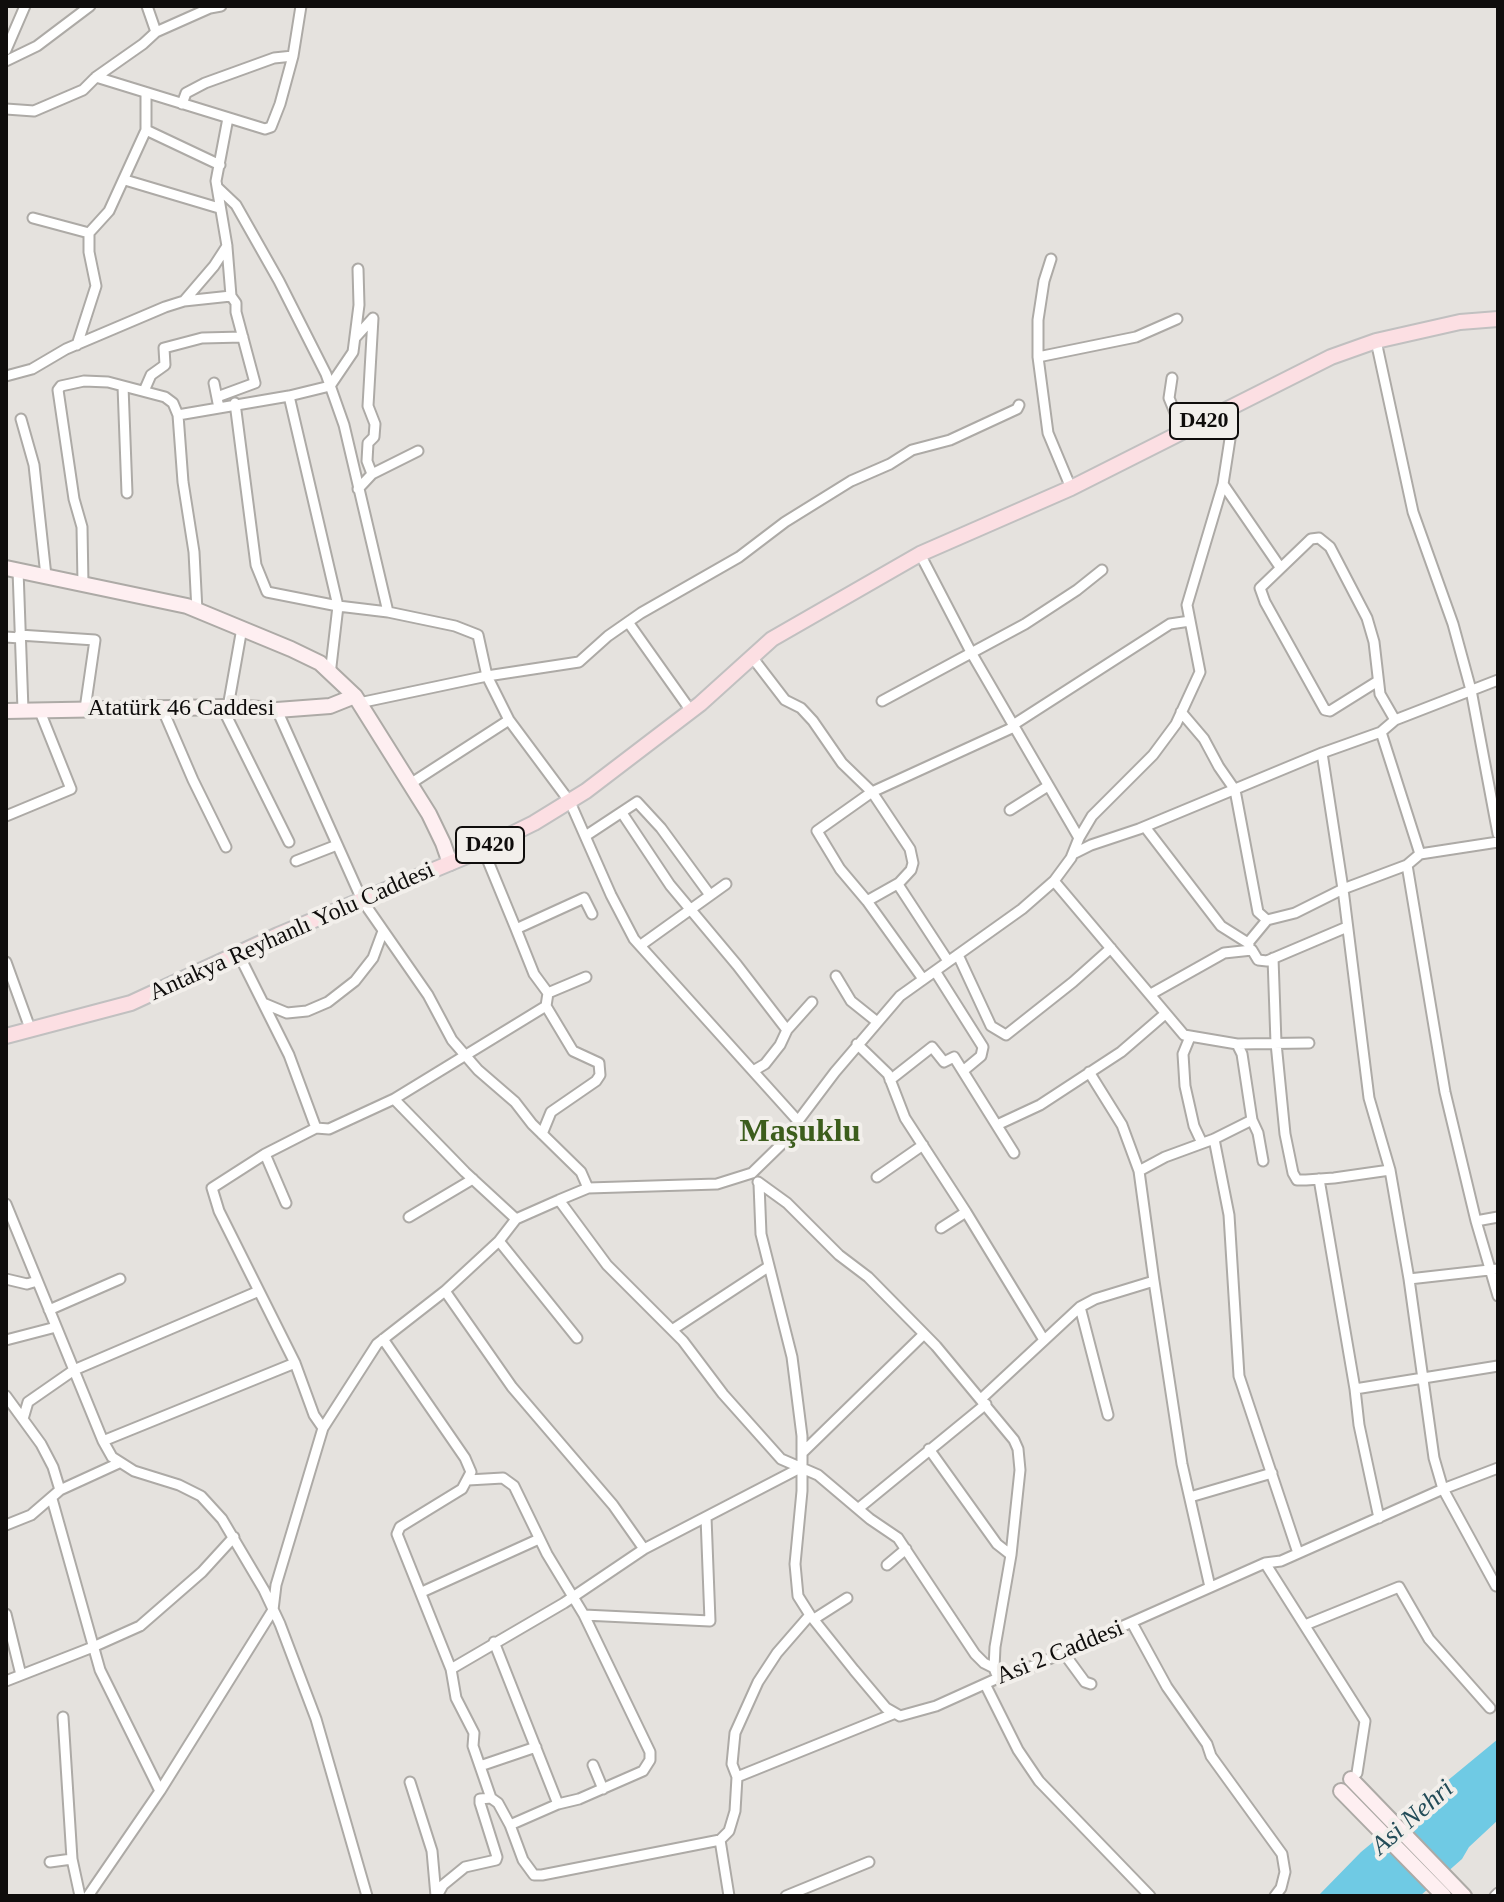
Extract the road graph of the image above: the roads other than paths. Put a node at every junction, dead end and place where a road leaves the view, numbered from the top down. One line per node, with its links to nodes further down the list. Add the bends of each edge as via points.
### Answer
1 (25, 6): 7 (street)
2 (90, 6): 9 (street, via 37,46)
3 (147, 6): 6 (street)
4 (218, 6): 6 (street)
5 (301, 6): 8 (street)
6 (156, 32): 10 (street)
7 (6, 50)
8 (293, 56): 12 (street, via 205,83 186,93); 14 (street, via 271,127)
9 (6, 61)
10 (96, 77): 11 (street); 13 (street, via 83,90 34,111)
11 (146, 93): 12 (street); 15 (street)
12 (182, 104): 14 (street)
13 (6, 109)
14 (228, 118): 16 (street)
15 (146, 130): 16 (street); 17 (street)
16 (220, 165): 18 (street)
17 (125, 180): 19 (street); 21 (street, via 109,211)
18 (218, 188): 19 (street); 38 (street, via 236,205 272,268)
19 (219, 208): 22 (street)
20 (33, 218): 21 (street)
21 (89, 233): 32 (street, via 96,286)
22 (227, 246): 25 (street); 26 (street)
23 (1051, 259): 33 (street, via 1039,311)
24 (358, 269): 30 (street)
25 (231, 296): 26 (street); 29 (street)
26 (184, 301): 32 (street)
27 (1177, 319): 33 (street, via 1136,337)
28 (1498, 319): 31 (main road, D420)
29 (243, 337): 39 (street, via 202,338 164,348 165,365 151,375); 41 (street, via 255,383)
30 (355, 338): 38 (street, via 353,352); 49 (street, via 373,318 368,406 375,424 367,461)
31 (1376, 341): 44 (main road, D420); 74 (street, via 1413,512)
32 (77, 345): 34 (street)
33 (1038, 357): 51 (street, via 1048,433)
34 (6, 376)
35 (1172, 378): 47 (street, via 1169,398)
36 (214, 383): 41 (street)
37 (123, 386): 39 (street); 53 (street); 59 (street, via 84,381 58,390 82,527)
38 (330, 386): 40 (street); 52 (street)
39 (144, 391): 45 (street, via 165,397)
40 (289, 396): 42 (street); 60 (street)
41 (218, 401): 42 (street); 45 (street)
42 (235, 403): 60 (street, via 256,565 267,592)
43 (1019, 405): 64 (street, via 851,481 739,557)
44 (1228, 408): 47 (main road, D420); 50 (street, via 1230,439)
45 (178, 415): 61 (street)
46 (21, 419): 58 (street, via 34,465)
47 (1183, 432): 51 (main road, D420)
48 (418, 451): 49 (street)
49 (372, 474): 52 (street)
50 (1223, 484): 55 (street); 63 (street, via 1190,589)
51 (1071, 488): 54 (main road, D420)
52 (358, 489): 62 (street)
53 (127, 493)
54 (920, 554): 68 (street); 69 (main road, Antakya Reyhanlı Yolu Caddesi / D420, via 772,639)
55 (1280, 567): 73 (street, via 1311,539 1319,538 1330,547 1367,618); 73 (street, via 1260,588 1325,710)
56 (12, 569): 58 (street); 66 (street)
57 (1102, 570): 68 (street)
58 (46, 576): 59 (street)
59 (83, 584): 61 (street)
60 (338, 606): 62 (street); 70 (street)
61 (197, 611): 65 (street)
62 (388, 612): 71 (street, via 478,635)
63 (1190, 621): 85 (street, via 1200,672); 88 (street, via 1170,624)
64 (628, 622): 71 (street, via 579,662); 84 (street)
65 (242, 628): 70 (street, via 320,663); 77 (street)
66 (20, 636): 67 (street); 80 (street, via 95,640); 81 (street)
67 (6, 637)
68 (972, 654): 76 (street); 88 (street)
69 (752, 657): 84 (main road, Antakya Reyhanlı Yolu Caddesi / D420); 94 (street)
70 (330, 675): 75 (street)
71 (487, 676): 75 (street); 86 (street)
72 (1498, 680): 74 (street)
73 (1378, 681): 87 (street)
74 (1471, 690): 87 (street); 100 (street)
75 (357, 700): 82 (street, Atatürk 46 Caddesi); 91 (street)
76 (882, 701)
77 (225, 707): 78 (street, Atatürk 46 Caddesi); 82 (street, Atatürk 46 Caddesi); 103 (street)
78 (162, 708): 80 (street, Atatürk 46 Caddesi); 106 (street)
79 (39, 709): 80 (street, Atatürk 46 Caddesi); 81 (street, Atatürk 46 Caddesi); 98 (street, via 71,789)
80 (85, 709)
81 (23, 710): 83 (street, Atatürk 46 Caddesi)
82 (277, 710): 105 (street)
83 (6, 711)
84 (691, 711): 95 (main road, Antakya Reyhanlı Yolu Caddesi / D420)
85 (1181, 712): 93 (street); 102 (street, via 1153,755 1092,816)
86 (509, 720): 91 (street); 95 (street)
87 (1395, 720): 89 (street)
88 (1014, 726): 92 (street); 94 (street)
89 (1381, 732): 90 (street); 108 (street)
90 (1322, 753): 93 (street); 116 (street)
91 (410, 784): 111 (street)
92 (1048, 786): 96 (street); 102 (street)
93 (1235, 790): 99 (street); 122 (street, via 1258,912)
94 (872, 792): 114 (street, via 910,849 911,870); 119 (street, via 817,831)
95 (570, 802): 101 (street); 107 (main road, Antakya Reyhanlı Yolu Caddesi / D420)
96 (1010, 810)
97 (622, 813): 101 (street); 117 (street, via 637,802); 120 (street)
98 (6, 816)
99 (1145, 827): 109 (street, via 1075,851); 127 (street, via 1221,926)
100 (1498, 834)
101 (587, 835): 126 (street, via 611,895)
102 (1079, 838): 109 (street)
103 (289, 842)
104 (1498, 842): 108 (street)
105 (337, 845): 110 (street); 118 (street)
106 (226, 847)
107 (483, 849): 111 (main road, Antakya Reyhanlı Yolu Caddesi / D420); 124 (street)
108 (1420, 854): 112 (street)
109 (1071, 858): 113 (street)
110 (296, 861)
111 (450, 863): 118 (main road, Antakya Reyhanlı Yolu Caddesi / D420)
112 (1407, 865): 116 (street); 184 (street, via 1445,1092)
113 (1054, 881): 128 (street); 130 (street)
114 (899, 883): 119 (street); 130 (street)
115 (726, 884): 117 (street)
116 (1343, 889): 122 (street, via 1295,913); 123 (street)
117 (710, 895): 120 (street)
118 (362, 900): 125 (street); 129 (main road, Antakya Reyhanlı Yolu Caddesi / D420)
119 (867, 901): 136 (street)
120 (691, 911): 126 (street); 144 (street)
121 (592, 914): 124 (street, via 584,898)
122 (1267, 920): 127 (street)
123 (1347, 927): 131 (street); 169 (street, via 1369,1098)
124 (516, 929): 137 (street, via 534,974)
125 (383, 931): 140 (street, via 373,958 328,1002 287,1013); 152 (street)
126 (641, 945): 153 (street)
127 (1250, 946): 131 (street, via 1258,960); 138 (street, via 1224,953)
128 (1111, 948): 130 (street, via 1006,1035 991,1026); 138 (street)
129 (238, 953): 140 (street); 145 (main road, Antakya Reyhanlı Yolu Caddesi / D420, via 131,1003)
130 (953, 958): 133 (street)
131 (1273, 958): 148 (street)
132 (6, 962): 145 (street)
133 (935, 971): 136 (street); 154 (street, via 983,1047 981,1056)
134 (836, 976): 143 (street, via 851,1001)
135 (586, 977): 137 (street)
136 (923, 979): 143 (street)
137 (548, 993): 141 (street)
138 (1151, 994): 142 (street)
139 (812, 1002): 144 (street)
140 (263, 1003): 161 (street)
141 (546, 1006): 152 (street); 162 (street, via 573,1051 601,1068 596,1081 551,1112)
142 (1165, 1014): 147 (street); 155 (street)
143 (876, 1021): 150 (street)
144 (787, 1030): 153 (street, via 765,1064)
145 (31, 1031): 146 (main road, Antakya Reyhanlı Yolu Caddesi / D420)
146 (6, 1036)
147 (1190, 1037): 151 (street); 164 (street, via 1183,1054 1185,1086)
148 (1276, 1043): 149 (street); 151 (street); 174 (street, via 1293,1173 1297,1180)
149 (1309, 1043)
150 (857, 1044): 156 (street); 159 (street)
151 (1237, 1044): 158 (street)
152 (465, 1054): 157 (street); 162 (street)
153 (753, 1071): 159 (street)
154 (963, 1071): 156 (street, via 954,1057 944,1062 932,1047); 160 (street)
155 (1089, 1072): 160 (street, via 1040,1105); 170 (street, via 1122,1125)
156 (890, 1080): 165 (street)
157 (394, 1099): 161 (street, via 329,1129); 173 (street)
158 (1252, 1120): 163 (street); 168 (street)
159 (798, 1121): 171 (street, via 791,1135)
160 (997, 1125): 166 (street)
161 (316, 1128): 167 (street)
162 (542, 1134): 176 (street, via 581,1172)
163 (1214, 1139): 164 (street); 223 (street, via 1229,1215 1239,1376)
164 (1202, 1143): 170 (street)
165 (923, 1145): 172 (street); 180 (street)
166 (1014, 1153)
167 (265, 1154): 178 (street); 195 (street, via 212,1188)
168 (1263, 1161)
169 (1390, 1170): 174 (street); 192 (street)
170 (1139, 1171): 194 (street)
171 (752, 1173): 175 (street); 176 (street, via 717,1184)
172 (877, 1177)
173 (473, 1179): 181 (street); 183 (street)
174 (1319, 1179): 211 (street)
175 (759, 1184): 188 (street); 202 (street, via 787,1203)
176 (588, 1188): 177 (street)
177 (559, 1200): 183 (street); 201 (street, via 607,1265)
178 (286, 1203)
179 (6, 1204): 185 (street)
180 (966, 1212): 186 (street); 206 (street)
181 (409, 1217)
182 (1498, 1217): 184 (street)
183 (516, 1219): 187 (street)
184 (1476, 1221): 189 (street)
185 (10, 1227): 193 (street)
186 (941, 1228)
187 (499, 1241): 196 (street); 203 (street)
188 (768, 1267): 201 (street); 219 (street, via 792,1357)
189 (1494, 1269): 192 (street); 197 (street)
190 (6, 1279): 193 (street)
191 (120, 1279): 199 (street)
192 (1409, 1279): 210 (street)
193 (37, 1281): 199 (street)
194 (1154, 1281): 198 (street); 227 (street)
195 (259, 1291): 207 (street); 209 (street)
196 (445, 1291): 204 (street); 234 (street, via 512,1387)
197 (1498, 1296)
198 (1080, 1307): 206 (street); 214 (street)
199 (49, 1310): 200 (street)
200 (56, 1327): 205 (street); 209 (street)
201 (672, 1330): 221 (street, via 781,1459)
202 (924, 1334): 213 (street); 219 (street)
203 (577, 1338)
204 (383, 1339): 216 (street); 224 (street, via 465,1458 471,1472)
205 (6, 1340)
206 (1044, 1340): 213 (street)
207 (295, 1363): 216 (street); 217 (street)
208 (1498, 1366): 210 (street)
209 (74, 1370): 215 (street, via 28,1402); 217 (street)
210 (1422, 1378): 211 (street); 225 (street)
211 (1355, 1389): 230 (street)
212 (6, 1396): 215 (street)
213 (984, 1402): 218 (street); 237 (street, via 1018,1449)
214 (1108, 1415)
215 (23, 1419): 226 (street, via 53,1467)
216 (323, 1428): 244 (street)
217 (103, 1441): 220 (street)
218 (929, 1449): 228 (street); 237 (street, via 997,1544)
219 (802, 1453): 221 (street)
220 (119, 1463): 226 (street); 232 (street, via 201,1496)
221 (802, 1467): 228 (street); 229 (street); 250 (street, via 796,1583 801,1604)
222 (1498, 1468): 225 (street, Asi 2 Caddesi)
223 (1272, 1473): 227 (street); 236 (street)
224 (468, 1480): 233 (street, via 503,1478 514,1486); 243 (street, via 397,1534)
225 (1443, 1489): 230 (street, Asi 2 Caddesi); 240 (street)
226 (56, 1495): 231 (street, via 31,1515); 254 (street)
227 (1190, 1497): 241 (street)
228 (859, 1508): 235 (street)
229 (706, 1517): 234 (street); 249 (street, via 710,1621)
230 (1379, 1518): 236 (street, Asi 2 Caddesi)
231 (6, 1525)
232 (234, 1537): 242 (street); 254 (street, via 140,1626)
233 (539, 1539): 243 (street); 245 (street)
234 (644, 1549): 245 (street)
235 (906, 1549): 239 (street); 257 (street, via 918,1557 975,1654)
236 (1298, 1553): 238 (street, Asi 2 Caddesi)
237 (1011, 1555): 257 (street)
238 (1265, 1563): 241 (street, Asi 2 Caddesi); 252 (street)
239 (887, 1565)
240 (1496, 1586)
241 (1210, 1587): 251 (street, Asi 2 Caddesi)
242 (264, 1590): 244 (street); 247 (street)
243 (422, 1592): 256 (street)
244 (275, 1593): 247 (street)
245 (573, 1596): 249 (street); 253 (street)
246 (847, 1598): 250 (street)
247 (273, 1610): 272 (street); 282 (street, via 316,1719)
248 (6, 1614): 258 (street)
249 (584, 1615): 271 (street, via 650,1752 643,1771)
250 (812, 1617): 263 (street); 268 (street, via 777,1653 735,1733 732,1764)
251 (1132, 1623): 255 (street, Asi 2 Caddesi); 287 (street, via 1167,1687 1282,1854 1285,1872)
252 (1305, 1625): 262 (street, via 1399,1587 1429,1639); 269 (street, via 1365,1721)
253 (494, 1642): 256 (street); 265 (street)
254 (93, 1647): 258 (street); 272 (street)
255 (1063, 1652): 257 (street, Asi 2 Caddesi); 261 (street)
256 (451, 1669): 267 (street)
257 (996, 1673): 260 (street, Asi 2 Caddesi)
258 (21, 1675): 259 (street)
259 (6, 1681)
260 (985, 1684): 263 (street, Asi 2 Caddesi, via 906,1716); 286 (street, via 1039,1781)
261 (1091, 1684)
262 (1490, 1708)
263 (893, 1714): 268 (street, Asi 2 Caddesi)
264 (63, 1717): 277 (street)
265 (536, 1747): 267 (street); 274 (street)
266 (593, 1765): 271 (street)
267 (480, 1766): 273 (street)
268 (737, 1777): 276 (street, via 735,1811)
269 (1350, 1781): 288 (street); 289 (street)
270 (410, 1782): 283 (street, via 432,1851)
271 (603, 1789): 274 (street)
272 (160, 1791): 281 (street)
273 (491, 1798): 275 (street); 283 (street, via 480,1803 496,1860 465,1867)
274 (558, 1804): 275 (street)
275 (510, 1825): 276 (street, via 534,1875)
276 (720, 1840): 284 (street)
277 (72, 1859): 278 (street); 280 (street)
278 (50, 1862)
279 (869, 1862): 285 (street)
280 (80, 1896)
281 (88, 1896)
282 (367, 1896)
283 (437, 1896)
284 (729, 1896)
285 (786, 1896)
286 (1150, 1896)
287 (1275, 1896)
288 (1444, 1896)
289 (1464, 1896)

